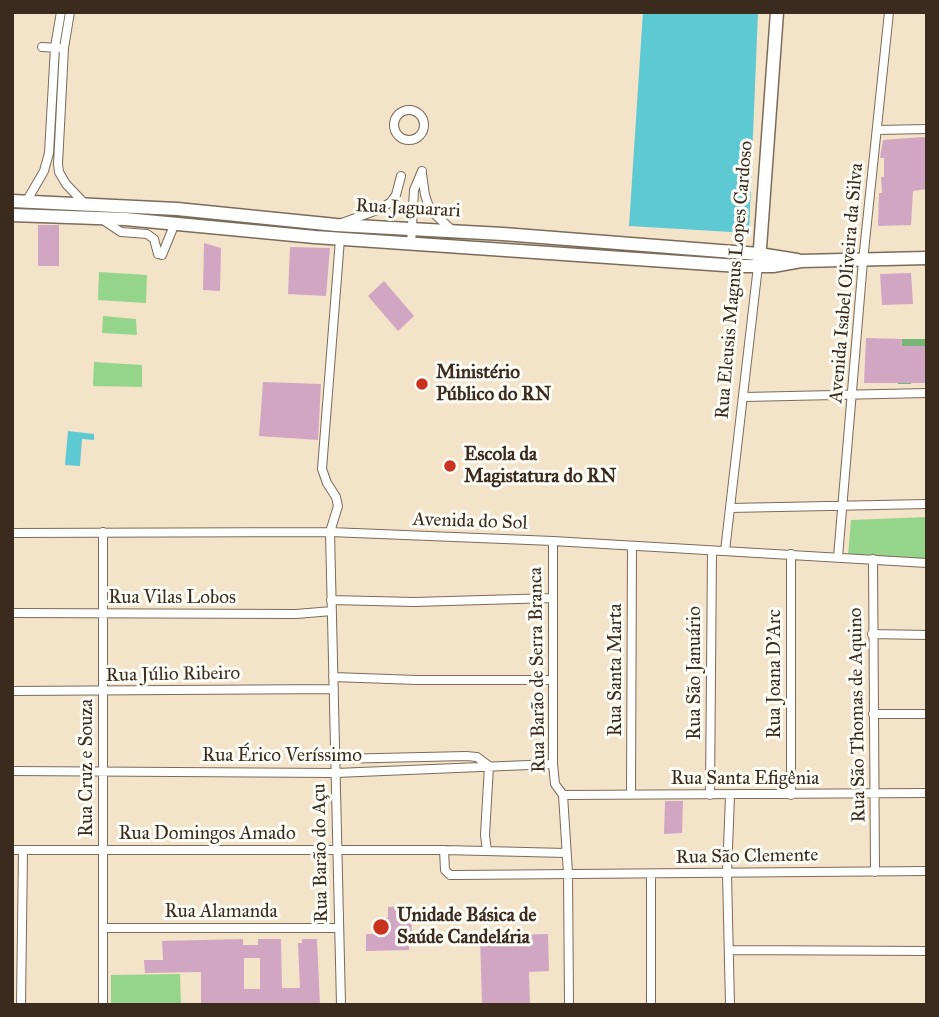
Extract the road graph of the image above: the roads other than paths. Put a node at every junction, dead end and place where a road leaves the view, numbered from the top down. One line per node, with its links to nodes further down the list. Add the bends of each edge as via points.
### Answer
1 (61, 12): 6 (street)
2 (70, 12): 6 (street)
3 (777, 12): 23 (main road, Rua Eleusis Magnus Lopes Cardoso)
4 (889, 12): 7 (street, Avenida Isabel Oliveira da Silva)
5 (42, 47): 6 (street)
6 (60, 48): 9 (street); 10 (street)
7 (877, 130): 8 (street); 24 (street, Avenida Isabel Oliveira da Silva)
8 (927, 130)
9 (44, 171): 10 (street); 12 (street)
10 (59, 172): 13 (street)
11 (401, 176): 17 (street, via 391,202)
12 (19, 201): 13 (main road, Rua Jaguarari)
13 (86, 205): 17 (main road, Rua Jaguarari)
14 (12, 215): 15 (main road, Rua Jaguarari)
15 (101, 219): 16 (main road, Rua Jaguarari); 16 (street, via 121,232 147,234 160,255)
16 (176, 223): 20 (main road, Rua Jaguarari)
17 (336, 225): 18 (main road, Rua Jaguarari)
18 (413, 230): 19 (main road, Rua Jaguarari); 19 (street, via 414,190 422,171 430,210); 21 (street)
19 (452, 230): 23 (main road, Rua Jaguarari)
20 (340, 239): 21 (main road, Rua Jaguarari); 32 (street, Rua Barão do Açu, via 323,458 323,475 338,506)
21 (411, 244): 23 (main road, Rua Jaguarari, via 613,258)
22 (927, 258): 24 (main road, Rua Jaguarari)
23 (759, 260): 24 (main road, Rua Jaguarari, via 784,265); 27 (street, Rua Eleusis Magnus Lopes Cardoso)
24 (863, 261): 26 (street, Avenida Isabel Oliveira da Silva)
25 (927, 393): 26 (street)
26 (852, 395): 27 (street); 29 (street, Avenida Isabel Oliveira da Silva)
27 (744, 397): 30 (street, Rua Eleusis Magnus Lopes Cardoso)
28 (927, 504): 29 (street)
29 (841, 507): 30 (street); 39 (street, Avenida Isabel Oliveira da Silva)
30 (730, 508): 37 (street, Rua Eleusis Magnus Lopes Cardoso)
31 (103, 532): 32 (street, Avenida do Sol); 33 (street, Avenida do Sol); 46 (street, Rua Cruz e Souza)
32 (330, 532): 34 (street, Avenida do Sol); 43 (street, Rua Barão do Açu)
33 (12, 533)
34 (553, 541): 35 (street, Avenida do Sol); 42 (street, Rua Barão de Serra Branca)
35 (632, 547): 36 (street, Avenida do Sol); 63 (street, Rua Santa Marta)
36 (712, 551): 37 (street, Avenida do Sol); 66 (street, Rua São Januário)
37 (725, 551): 38 (street, Avenida do Sol)
38 (791, 554): 39 (street, Avenida do Sol); 67 (street, Rua Joana D'Arc)
39 (838, 557): 40 (street, Avenida do Sol)
40 (873, 559): 41 (street, Avenida do Sol); 47 (street, Rua São Thomas de Aquino)
41 (927, 563)
42 (553, 598): 43 (street); 50 (street, Rua Barão de Serra Branca)
43 (331, 600): 44 (street, Rua Barão do Açu)
44 (332, 611): 46 (street, Rua Vilas Lobos); 49 (street, Rua Barão do Açu)
45 (12, 613): 46 (street, Rua Vilas Lobos)
46 (103, 614): 53 (street, Rua Cruz e Souza)
47 (872, 634): 48 (street); 54 (street, Rua São Thomas de Aquino)
48 (927, 635)
49 (333, 677): 50 (street); 51 (street, Rua Barão do Açu)
50 (553, 680): 57 (street, Rua Barão de Serra Branca)
51 (334, 689): 53 (street, Rua Júlio Ribeiro); 56 (street, Rua Barão do Açu)
52 (12, 691): 53 (street, Rua Júlio Ribeiro)
53 (103, 692): 60 (street, Rua Cruz e Souza)
54 (873, 714): 55 (street); 64 (street, Rua São Thomas de Aquino)
55 (927, 714)
56 (335, 759): 58 (street, via 466,756); 61 (street, Rua Barão do Açu)
57 (552, 764): 58 (street, Rua Érico Veríssimo); 65 (street, Rua Barão de Serra Branca, via 555,785)
58 (489, 766): 61 (street, Rua Érico Veríssimo); 74 (street)
59 (12, 771): 60 (street, Rua Érico Veríssimo)
60 (103, 773): 61 (street, Rua Érico Veríssimo); 71 (street, Rua Cruz e Souza)
61 (336, 773): 72 (street, Rua Barão do Açu)
62 (927, 793): 64 (street, Rua Santa Efigênia)
63 (631, 794): 65 (street, Rua Santa Efigênia); 66 (street, Rua Santa Efigênia)
64 (874, 794): 67 (street, Rua Santa Efigênia); 77 (street, Rua São Thomas de Aquino)
65 (563, 795): 75 (street, Rua Barão de Serra Branca)
66 (710, 795): 68 (street, Rua Santa Efigênia)
67 (791, 795): 68 (street, Rua Santa Efigênia)
68 (730, 796): 79 (street)
69 (12, 850): 70 (street, Rua Domingos Amado)
70 (23, 850): 71 (street, Rua Domingos Amado); 85 (street)
71 (103, 850): 72 (street, Rua Domingos Amado); 81 (street, Rua Cruz e Souza)
72 (338, 850): 73 (street, Rua Domingos Amado); 82 (street, Rua Barão do Açu)
73 (444, 850): 74 (street, Rua Domingos Amado); 78 (street, via 443,864 450,875)
74 (486, 851): 75 (street, Rua Domingos Amado)
75 (566, 853): 78 (street, Rua Barão de Serra Branca)
76 (927, 871): 77 (street, Rua São Clemente)
77 (875, 872): 79 (street, Rua São Clemente)
78 (568, 873): 80 (street, Rua São Clemente); 89 (street, Rua Barão de Serra Branca)
79 (727, 873): 80 (street, Rua São Clemente); 83 (street)
80 (651, 874): 90 (street)
81 (103, 928): 82 (street, Rua Alamanda); 87 (street, Rua Cruz e Souza)
82 (338, 929): 88 (street, Rua Barão do Açu)
83 (729, 950): 84 (street); 91 (street)
84 (927, 951)
85 (17, 953): 86 (street)
86 (21, 1005)
87 (103, 1005)
88 (341, 1005)
89 (569, 1005)
90 (651, 1005)
91 (730, 1005)

